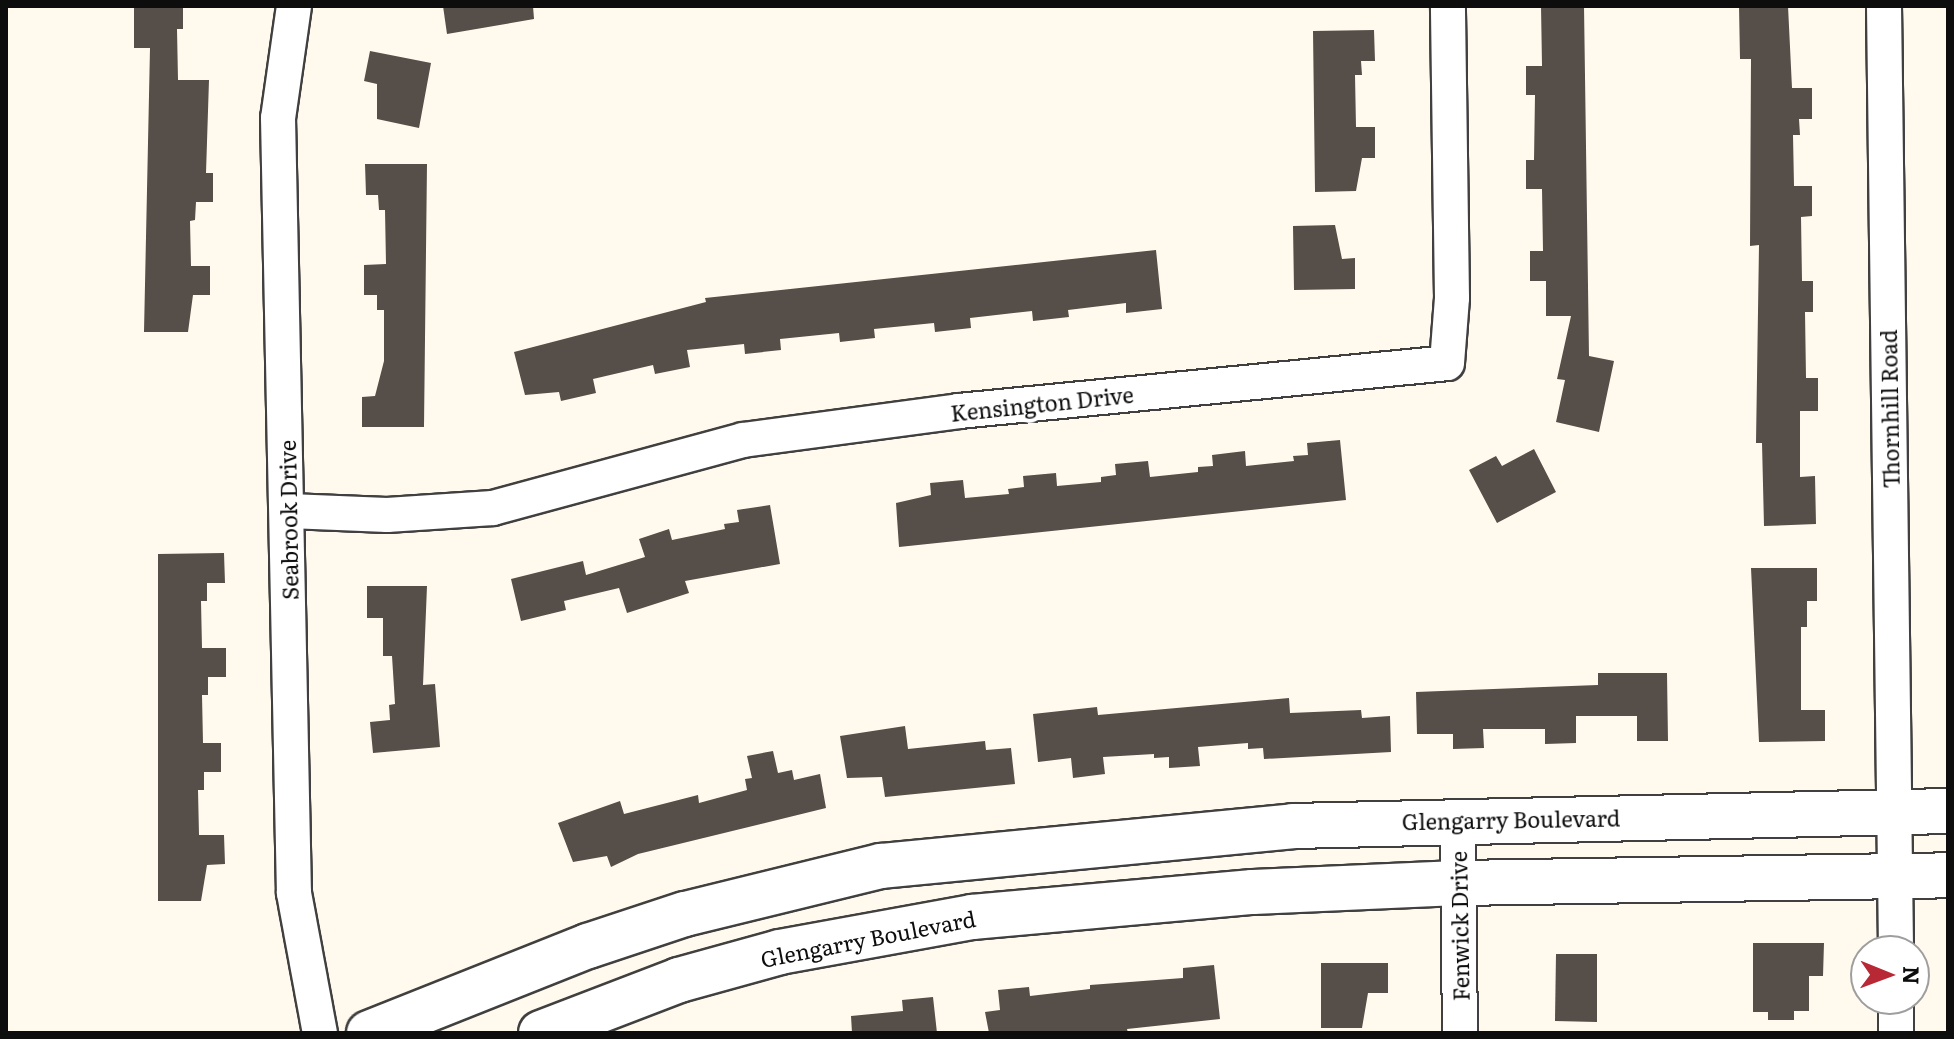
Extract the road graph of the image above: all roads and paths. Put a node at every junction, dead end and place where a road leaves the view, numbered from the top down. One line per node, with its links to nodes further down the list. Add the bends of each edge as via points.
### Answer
1 (294, 6): 4 (street, Seabrook Drive, via 278,118)
2 (1448, 6): 4 (street, Kensington Drive, via 1452,298 1447,363 959,411 743,440 493,508 387,515)
3 (1884, 6): 6 (street, Thornhill Road)
4 (289, 511): 16 (street, Seabrook Drive, via 294,893)
5 (1948, 811): 6 (street, Glengarry Boulevard)
6 (1894, 812): 7 (street, Glengarry Boulevard); 10 (street, Thornhill Road)
7 (1458, 819): 8 (street, Glengarry Boulevard, via 1293,826); 11 (street, Fenwick Drive)
8 (1075, 845): 12 (street); 13 (street, Glengarry Boulevard, via 881,866)
9 (1948, 875): 10 (street, Glengarry Boulevard)
10 (1895, 876): 11 (street, Glengarry Boulevard); 14 (street, Thornhill Road)
11 (1458, 883): 12 (street, Glengarry Boulevard, via 1253,892); 19 (street, Fenwick Drive)
12 (1082, 908): 15 (street, Glengarry Boulevard, via 876,932)
13 (685, 914): 15 (street); 17 (street, Glengarry Boulevard, via 588,946)
14 (1896, 935)
15 (703, 973): 18 (street, Glengarry Boulevard)
16 (320, 1033)
17 (369, 1033)
18 (541, 1033)
19 (1460, 1033)

